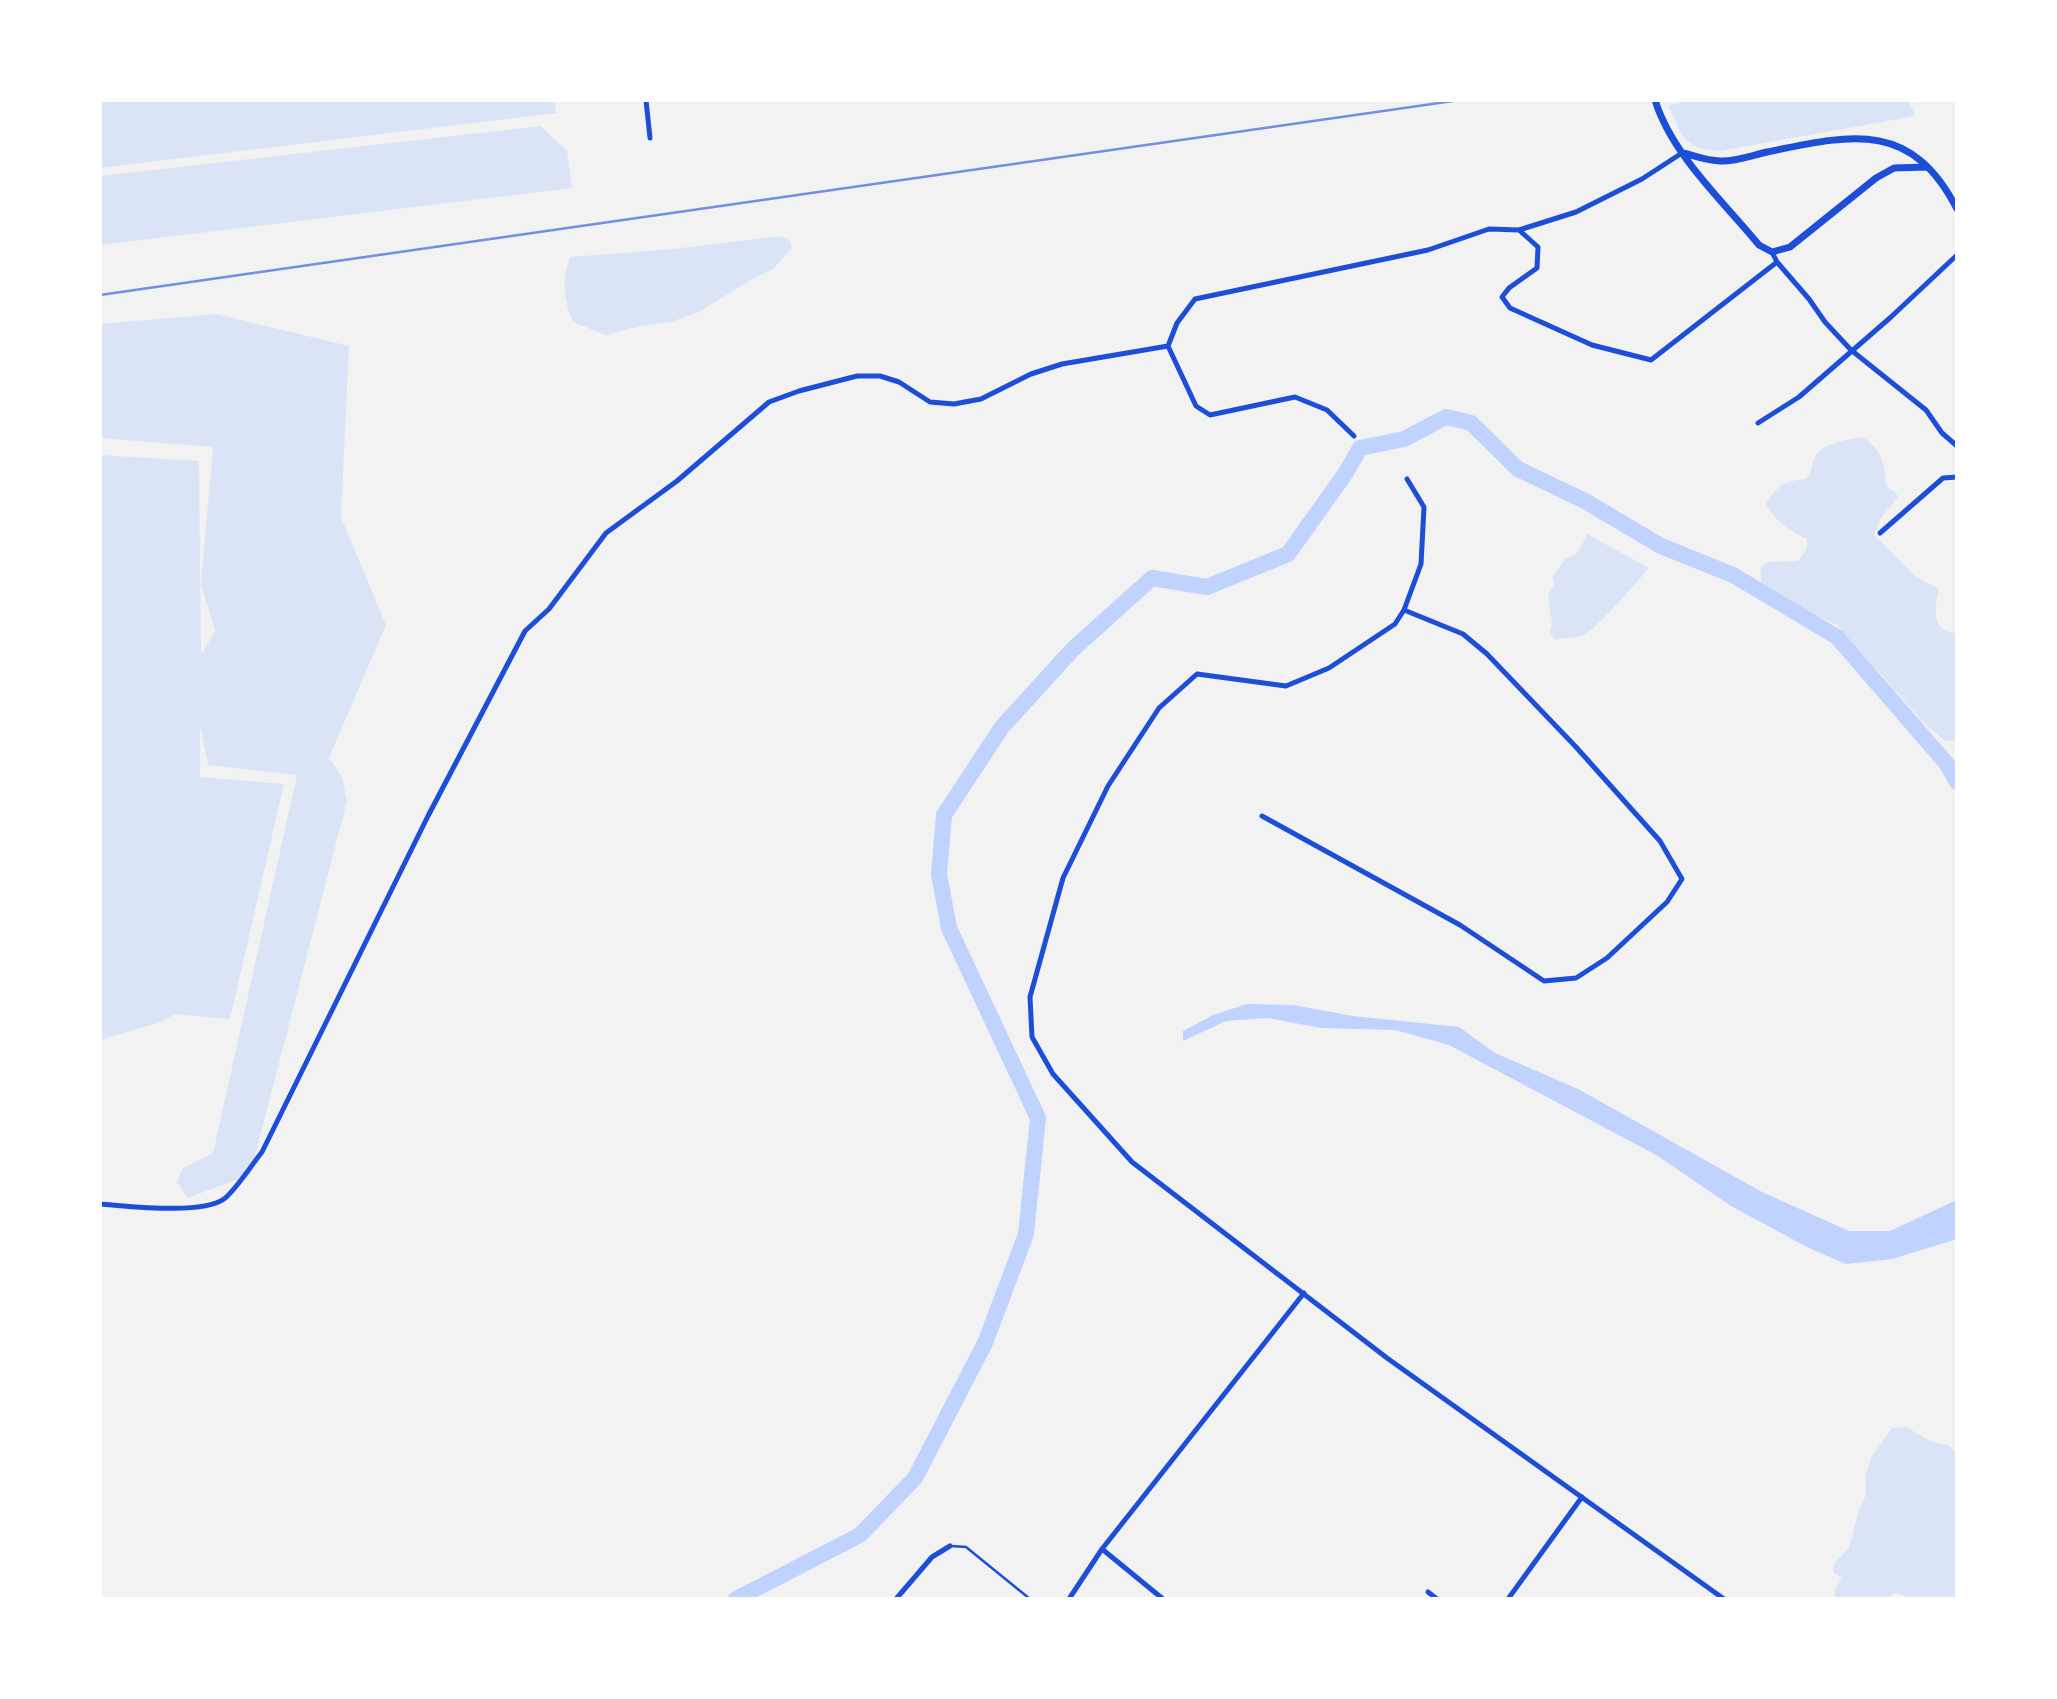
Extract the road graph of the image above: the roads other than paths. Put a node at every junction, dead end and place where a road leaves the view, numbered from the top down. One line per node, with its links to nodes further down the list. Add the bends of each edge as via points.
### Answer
1 (646, 100): 3 (street)
2 (1655, 101): 4 (street)
3 (650, 138)
4 (1682, 153): 5 (street, via 1721,162 1847,138 1873,139 1901,147); 7 (street, via 1576,212); 8 (street, via 1759,245)
5 (1927, 167): 6 (street, via 1945,184); 8 (street, via 1894,168 1790,247)
6 (1957, 209)
7 (1520, 230): 10 (street, via 1538,247 1537,268 1502,298 1510,308 1592,345 1651,360); 11 (street, via 1489,229 1428,250 1195,299 1177,323)
8 (1772, 252): 10 (street)
9 (1957, 255): 12 (street)
10 (1777, 262): 12 (street)
11 (1168, 346): 14 (street, via 1196,406 1210,415 1296,397 1327,410); 21 (street, via 1062,364 981,399 954,404 930,402 880,376 857,376 769,402 751,416 677,481 607,533 549,609 525,631 262,1152 225,1199 185,1208)
12 (1852, 349): 13 (street, via 1799,397); 15 (street, via 1926,410)
13 (1758, 423)
14 (1354, 436)
15 (1957, 446)
16 (1957, 477): 18 (street, via 1943,478)
17 (1407, 479): 19 (street, via 1424,507 1421,564)
18 (1880, 533)
19 (1404, 610): 20 (street, via 1463,634 1576,747 1660,841 1682,879 1667,902 1607,958 1576,978 1544,981 1461,925); 22 (street, via 1395,624 1329,668 1286,687 1197,674 1159,708 1108,786 1063,878 1030,997 1032,1037 1054,1074 1132,1162)
20 (1262, 816)
21 (100, 1205)
22 (1304, 1293): 23 (street); 25 (street)
23 (1582, 1497): 27 (street); 33 (street)
24 (950, 1546): 28 (street, via 932,1557); 29 (lane, via 966,1546)
25 (1102, 1549): 30 (street); 31 (street)
26 (1428, 1592): 32 (street)
27 (1716, 1593): 34 (street); 35 (street)
28 (896, 1599)
29 (1030, 1599)
30 (1069, 1599)
31 (1163, 1599)
32 (1437, 1599)
33 (1508, 1599)
34 (1711, 1599)
35 (1724, 1599)

